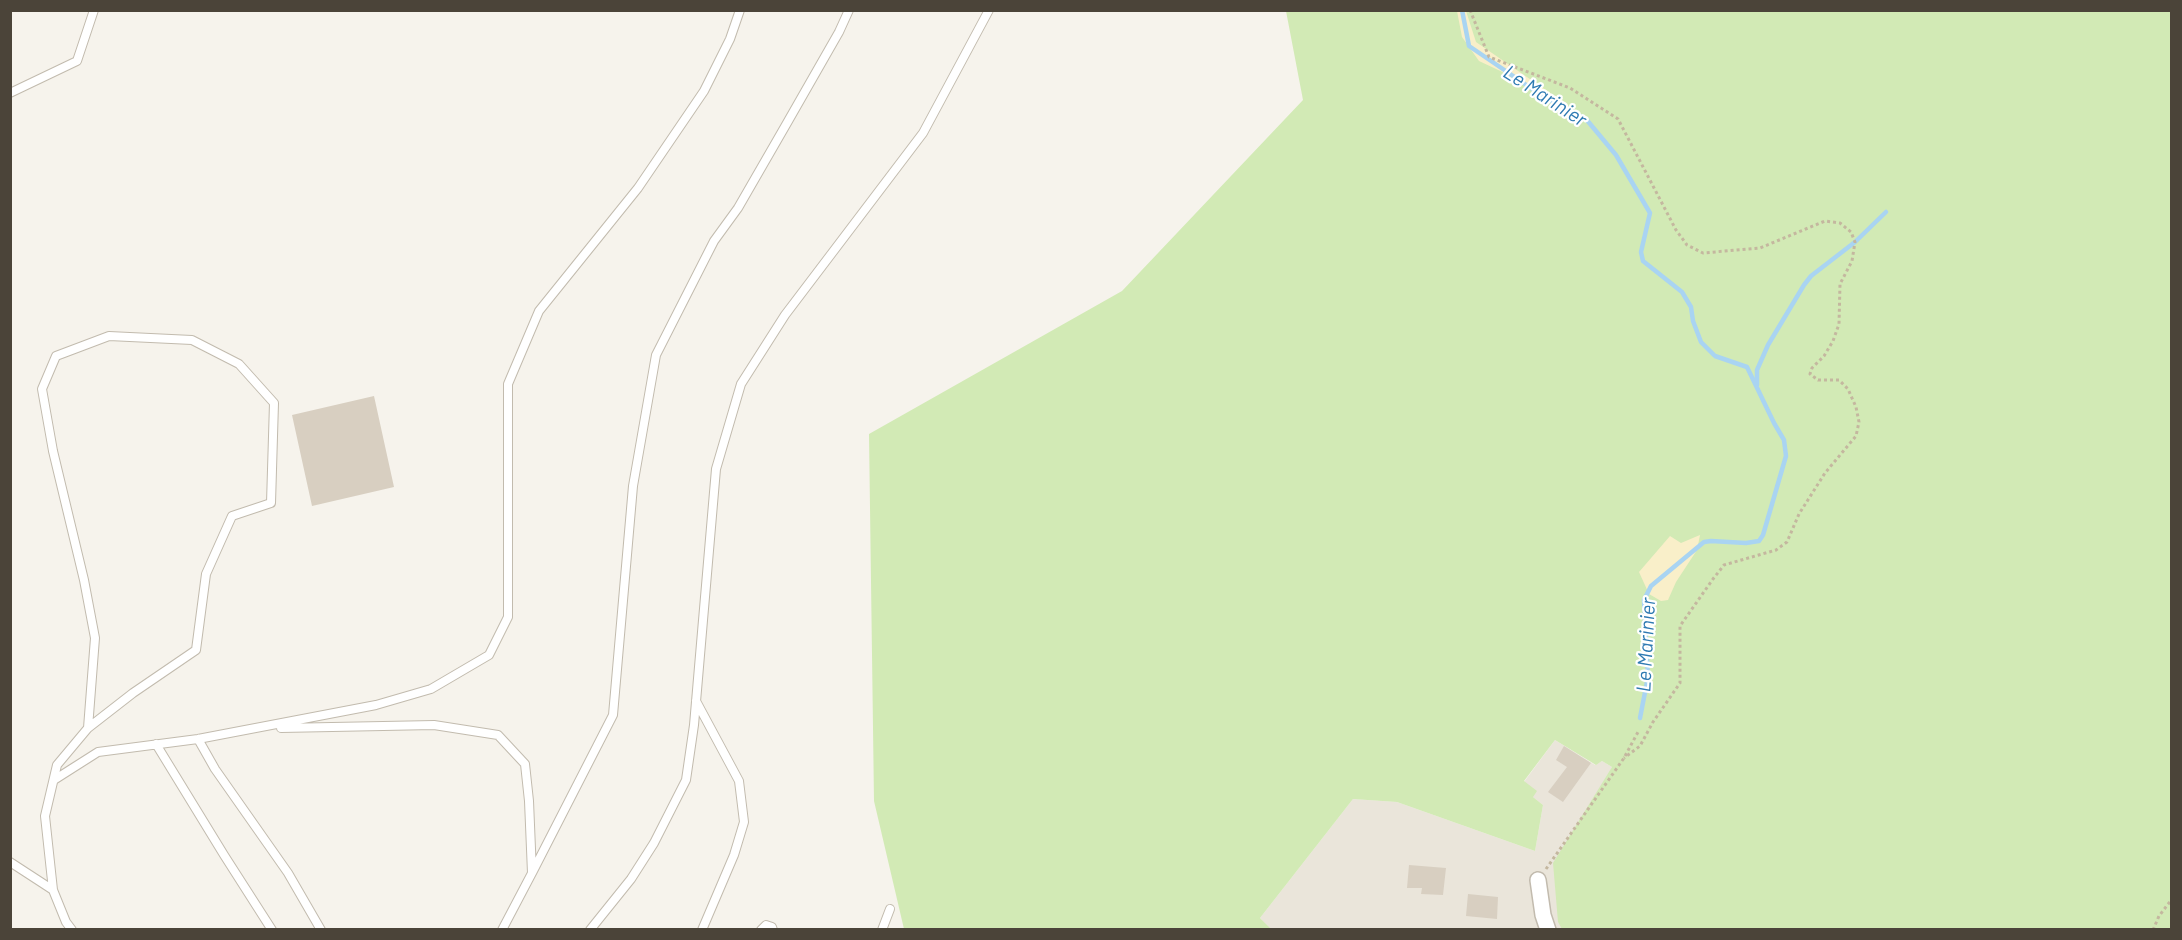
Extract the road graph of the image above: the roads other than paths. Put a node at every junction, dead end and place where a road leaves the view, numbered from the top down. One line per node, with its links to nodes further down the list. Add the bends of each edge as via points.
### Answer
1 (94, 10): 5 (lane, via 76,61)
2 (740, 10): 8 (lane, via 704,91 638,188 539,310 508,384 508,617 489,655 431,689 376,705)
3 (849, 10): 13 (lane, via 788,123 714,241 656,355 633,486 613,715)
4 (989, 10): 6 (lane, via 923,133 785,315 741,384 716,469)
5 (10, 93)
6 (696, 701): 21 (lane, via 686,780 637,870); 22 (lane, via 739,781 744,822)
7 (88, 728): 7 (lane, via 196,650 206,574 232,516 272,503 274,404 239,364 192,340 109,336 56,356 42,389 95,638); 11 (lane, via 57,765)
8 (259, 728): 9 (lane); 13 (lane, via 434,725 498,735 525,764)
9 (198, 739): 10 (lane); 19 (lane, via 288,873)
10 (156, 744): 11 (lane, via 98,752); 18 (lane)
11 (54, 780): 15 (lane, via 45,816)
12 (10, 862): 15 (lane)
13 (532, 873): 20 (lane)
14 (1538, 880): 26 (street)
15 (53, 890): 17 (lane)
16 (890, 909): 25 (lane)
17 (72, 930)
18 (273, 930)
19 (321, 930)
20 (501, 930)
21 (590, 930)
22 (702, 930)
23 (761, 930): 24 (lane, via 766,925)
24 (773, 930)
25 (882, 930)
26 (1548, 930)

